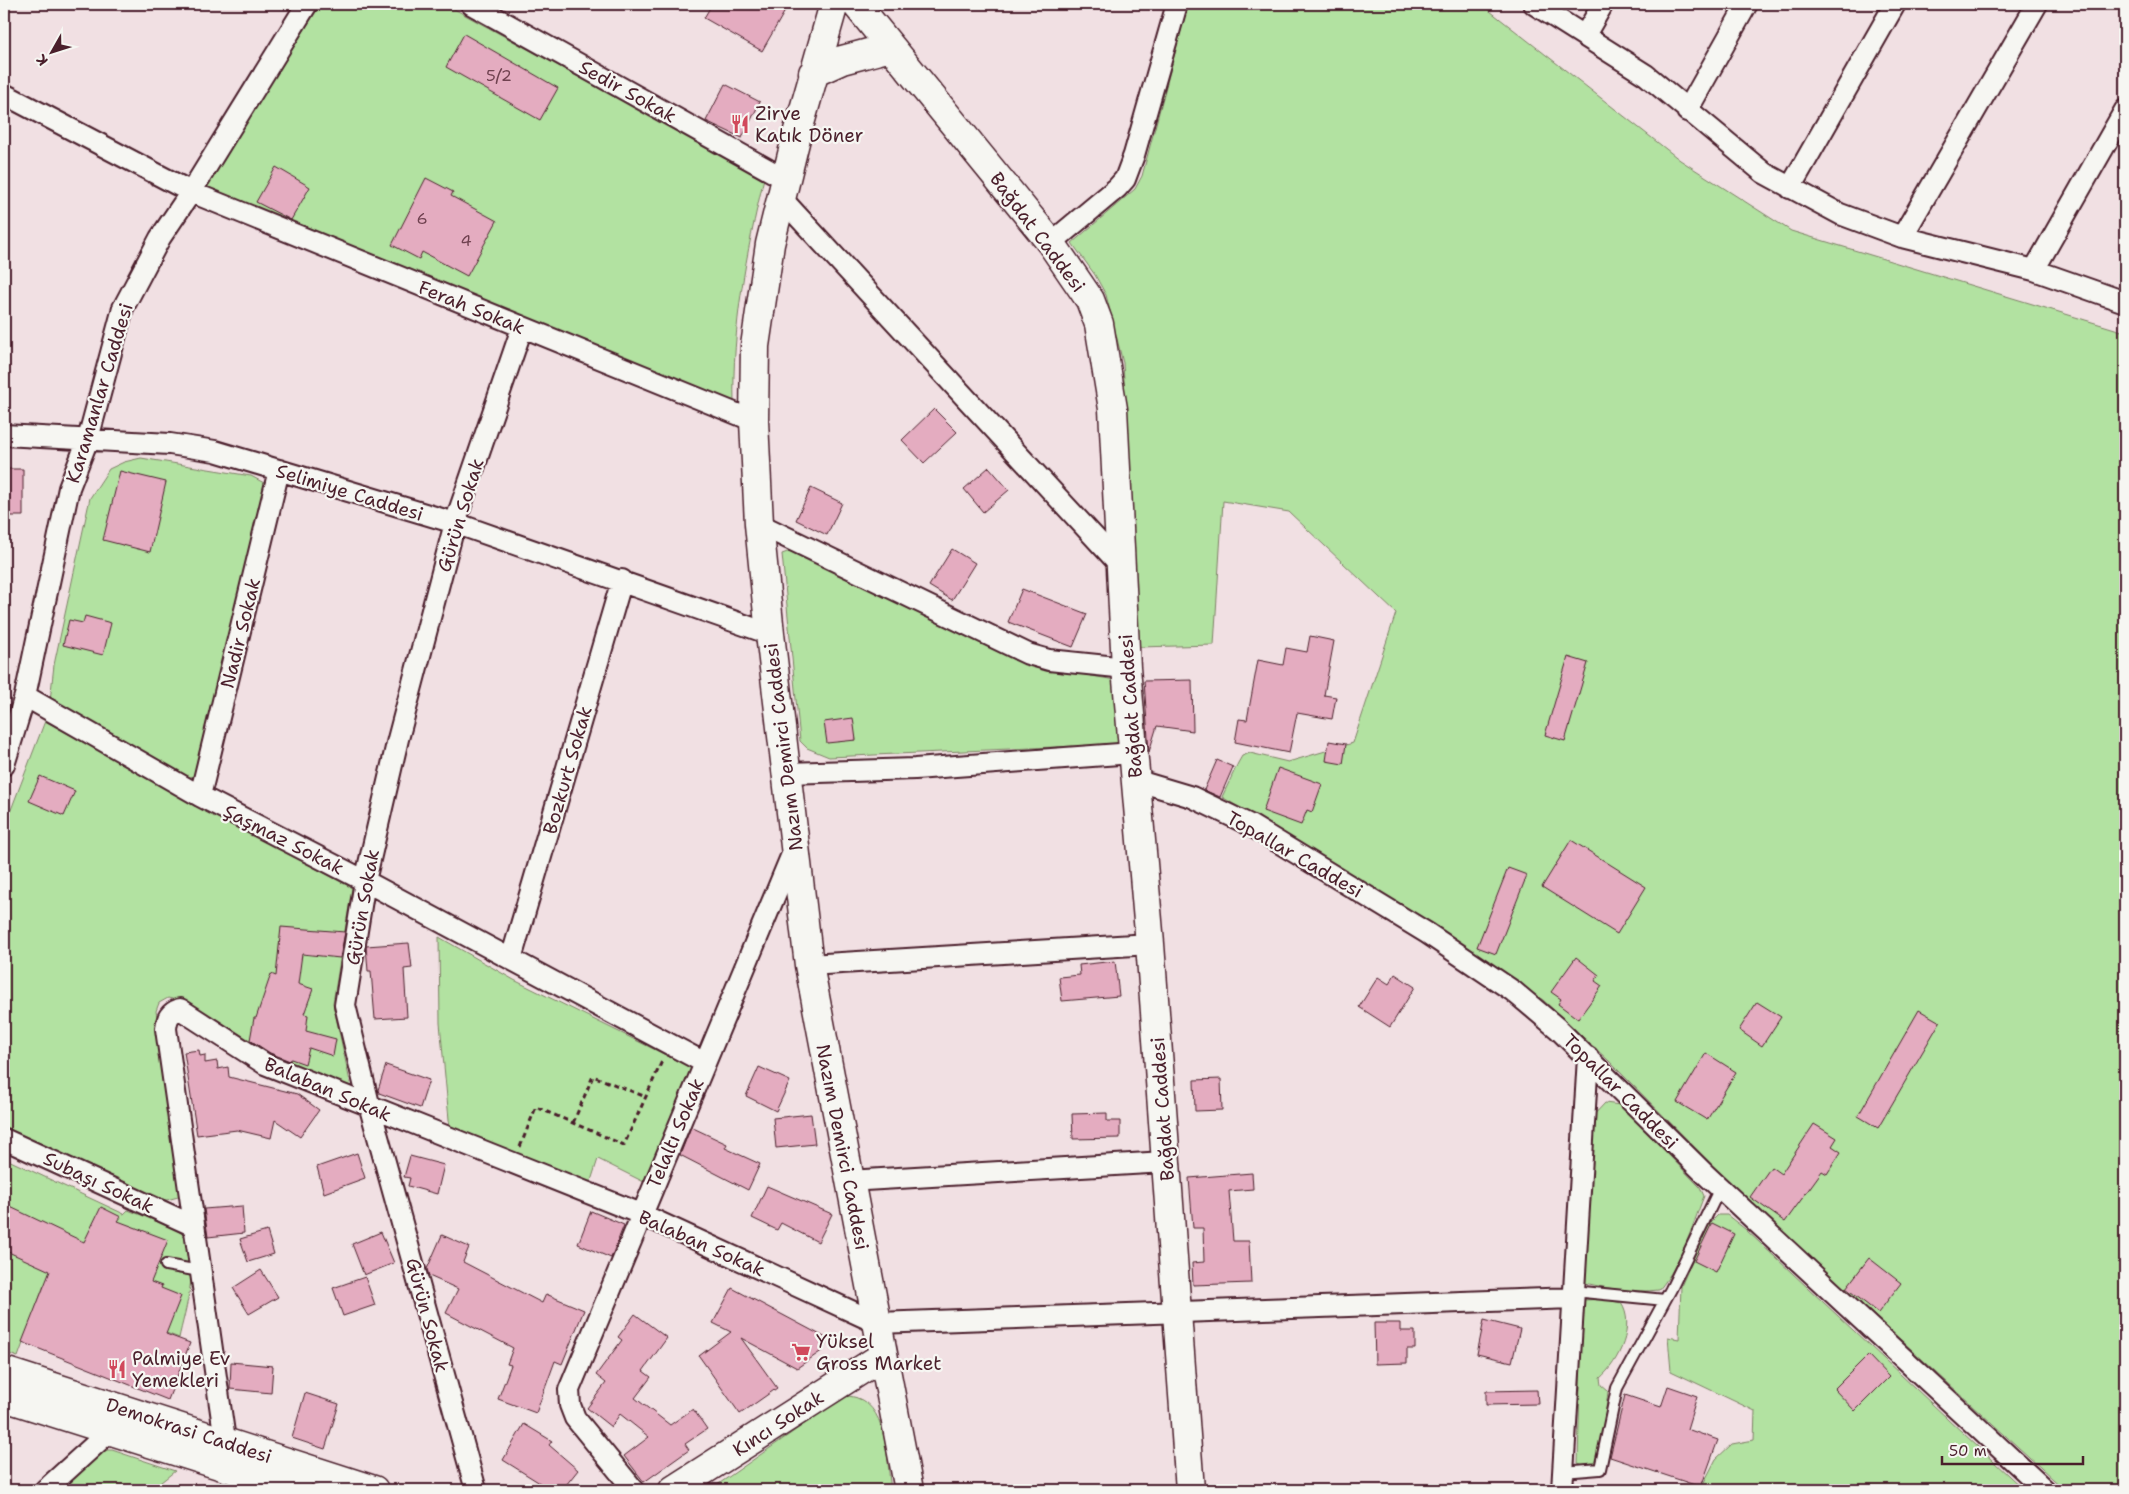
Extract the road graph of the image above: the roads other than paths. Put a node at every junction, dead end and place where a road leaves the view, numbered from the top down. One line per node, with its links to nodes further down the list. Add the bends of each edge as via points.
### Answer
1 (307, 4): 19 (street, Karamanlar Caddesi)
2 (471, 4): 17 (street, Sedir Sokak)
3 (834, 4): 13 (main road, Nazım Demirci Caddesi)
4 (856, 4): 12 (main road, Bağdat Caddesi)
5 (1177, 4): 21 (street, via 1134,155 1124,179)
6 (1534, 4): 11 (street)
7 (1603, 4): 11 (street)
8 (1747, 4): 16 (street)
9 (1894, 4): 18 (street)
10 (2037, 4): 20 (street)
11 (1586, 35): 16 (street, via 1646,75)
12 (891, 47): 13 (main road, via 842,60); 21 (main road, Bağdat Caddesi)
13 (813, 73): 17 (main road, Nazım Demirci Caddesi)
14 (4, 94): 19 (street, Ferah Sokak)
15 (2125, 110): 22 (street)
16 (1686, 111): 18 (street, via 1742,157)
17 (783, 188): 25 (main road, Nazım Demirci Caddesi, via 763,282 755,346); 31 (street, Sedir Sokak)
18 (1790, 188): 20 (street, via 1840,214)
19 (191, 192): 24 (street, Ferah Sokak); 27 (street, Karamanlar Caddesi, via 160,238 123,308)
20 (1902, 237): 22 (street)
21 (1051, 243): 31 (main road, Bağdat Caddesi, via 1090,300 1099,324 1113,409)
22 (2034, 270): 23 (street)
23 (2125, 302)
24 (522, 328): 25 (street, Ferah Sokak); 29 (street, Gürün Sokak)
25 (754, 421): 30 (main road, Nazım Demirci Caddesi)
26 (4, 435): 27 (street, Selimiye Caddesi)
27 (88, 439): 28 (street, Selimiye Caddesi, via 170,444 215,451); 35 (street, Karamanlar Caddesi, via 69,488)
28 (279, 470): 29 (street, Selimiye Caddesi); 40 (street, Nadir Sokak)
29 (455, 523): 32 (street, Selimiye Caddesi); 42 (street, Gürün Sokak)
30 (759, 524): 33 (main road, Nazım Demirci Caddesi); 34 (street, via 1028,654 1049,660)
31 (1122, 567): 34 (main road, Bağdat Caddesi)
32 (622, 580): 33 (street, Selimiye Caddesi); 44 (street, Bozkurt Sokak)
33 (770, 634): 38 (main road, Nazım Demirci Caddesi)
34 (1126, 668): 36 (main road, Bağdat Caddesi)
35 (25, 696): 37 (street, Karamanlar Caddesi); 40 (street, Şaşmaz Sokak)
36 (1132, 753): 38 (street, via 915,769); 39 (main road, Bağdat Caddesi)
37 (4, 765)
38 (787, 773): 41 (main road, Nazım Demirci Caddesi)
39 (1135, 780): 43 (main road, Bağdat Caddesi); 46 (street, Topallar Caddesi, via 1192,797 1250,824 1427,933 1512,991)
40 (200, 796): 42 (street, Şaşmaz Sokak)
41 (795, 847): 45 (main road, Nazım Demirci Caddesi); 47 (street, Telaltı Sokak)
42 (365, 880): 44 (street, Şaşmaz Sokak); 48 (street, Gürün Sokak, via 344,1005)
43 (1150, 944): 45 (street); 50 (main road, Bağdat Caddesi)
44 (511, 959): 47 (street, Şaşmaz Sokak)
45 (809, 965): 51 (main road, Nazım Demirci Caddesi)
46 (1588, 1057): 52 (street, Topallar Caddesi); 57 (street)
47 (705, 1063): 53 (street, Telaltı Sokak)
48 (370, 1108): 53 (street, Balaban Sokak); 54 (street, Balaban Sokak, via 265,1064 188,1013 180,1009 172,1012 167,1019 166,1030); 70 (street, Gürün Sokak)
49 (4, 1139): 54 (street, Subaşı Sokak)
50 (1166, 1162): 51 (street); 59 (main road, Bağdat Caddesi)
51 (848, 1181): 60 (main road, Nazım Demirci Caddesi)
52 (1720, 1188): 58 (lane); 75 (street, Topallar Caddesi)
53 (641, 1214): 60 (street, Balaban Sokak); 71 (street, Telaltı Sokak, via 569,1390 575,1418)
54 (194, 1226): 56 (street, Balaban Sokak)
55 (166, 1264): 56 (lane)
56 (200, 1271): 65 (street, Balaban Sokak)
57 (1572, 1294): 58 (lane); 59 (street); 66 (street)
58 (1665, 1300): 66 (lane, via 1617,1388 1600,1469)
59 (1178, 1311): 60 (street); 74 (main road, Bağdat Caddesi)
60 (877, 1323): 61 (main road, Nazım Demirci Caddesi)
61 (883, 1356): 72 (main road, Kıncı Sokak); 73 (main road, Nazım Demirci Caddesi)
62 (4, 1371): 65 (main road, Demokrasi Caddesi)
63 (4, 1397): 64 (main road, Demokrasi Caddesi)
64 (110, 1431): 67 (street); 68 (main road, Demokrasi Caddesi)
65 (224, 1434): 69 (main road, Demokrasi Caddesi)
66 (1563, 1481)
67 (45, 1490)
68 (298, 1490)
69 (374, 1490)
70 (476, 1490)
71 (634, 1490)
72 (673, 1490)
73 (909, 1490)
74 (1190, 1490)
75 (2045, 1490)

